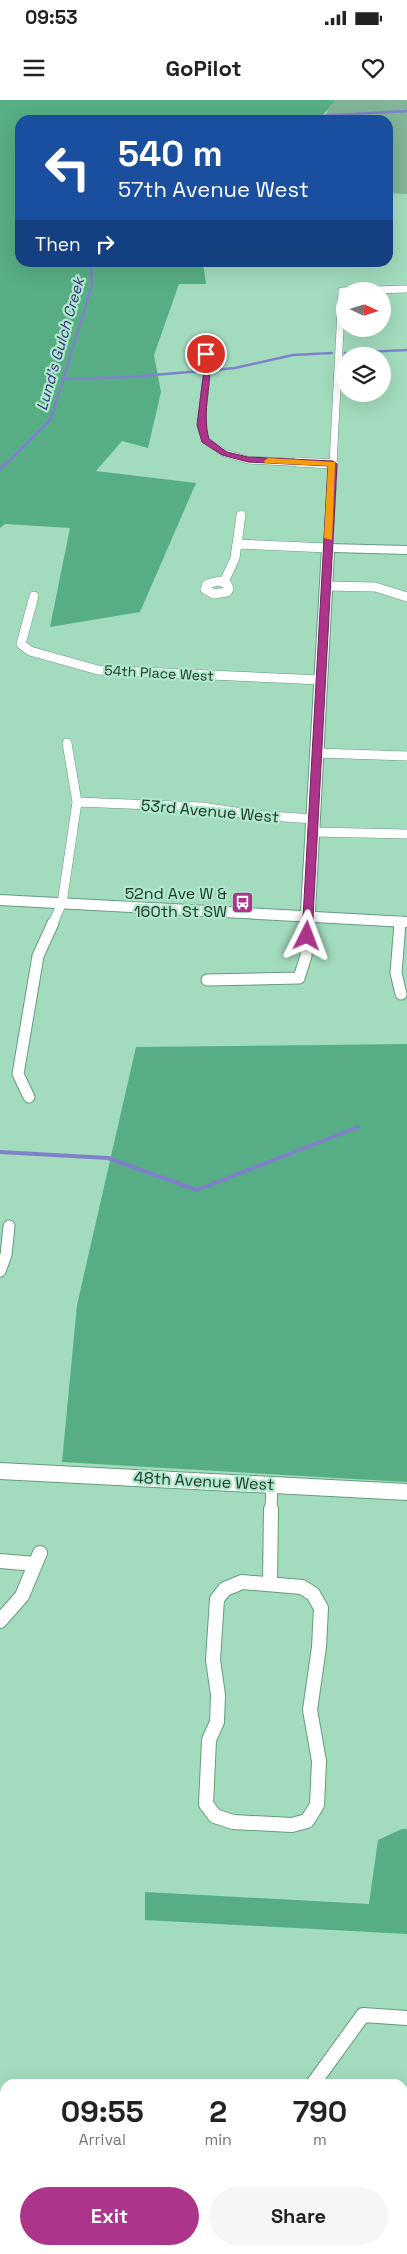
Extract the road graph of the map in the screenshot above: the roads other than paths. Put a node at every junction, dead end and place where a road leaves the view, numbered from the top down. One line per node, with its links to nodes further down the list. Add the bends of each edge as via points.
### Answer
1 (407, 288): 3 (street, via 342,291)
2 (206, 354): 3 (street, via 208,370 201,425 205,440 224,453 248,460)
3 (333, 464): 6 (street)
4 (242, 515): 5 (street)
5 (238, 544): 6 (street); 8 (street, via 233,569)
6 (328, 548): 7 (street); 9 (street)
7 (407, 550)
8 (224, 582)
9 (326, 586): 11 (street, via 375,587); 12 (street)
10 (34, 596): 12 (street, 54th Place West, via 21,644 30,651 98,670)
11 (407, 597)
12 (321, 680): 14 (street)
13 (67, 743): 16 (street)
14 (317, 753): 15 (street); 17 (street)
15 (407, 756)
16 (77, 802): 17 (street, 53rd Avenue West, via 202,807); 20 (street)
17 (313, 826): 18 (street, 53rd Avenue West); 21 (street)
18 (407, 834)
19 (0, 900): 20 (street)
20 (62, 903): 21 (street); 26 (street, via 38,956 18,1074)
21 (308, 917): 22 (street); 23 (street, via 306,956)
22 (404, 921): 25 (street, via 396,973)
23 (299, 978): 24 (street)
24 (207, 980)
25 (402, 994)
26 (28, 1097)
27 (9, 1226): 28 (street, via 6,1255)
28 (0, 1271)
29 (0, 1471): 30 (street, 48th Avenue West)
30 (272, 1484): 31 (street, 48th Avenue West); 33 (street)
31 (407, 1492)
32 (0, 1561): 34 (street, via 37,1558 22,1596)
33 (270, 1584): 33 (street, via 302,1587 314,1594 321,1608 310,1710 319,1761 317,1805 307,1821 292,1825 233,1822 215,1816 206,1804 209,1740 217,1722 218,1695 213,1660 217,1599 226,1589 242,1582)
34 (0, 1621)
35 (407, 2018): 36 (street, via 363,2015)
36 (317, 2079)

